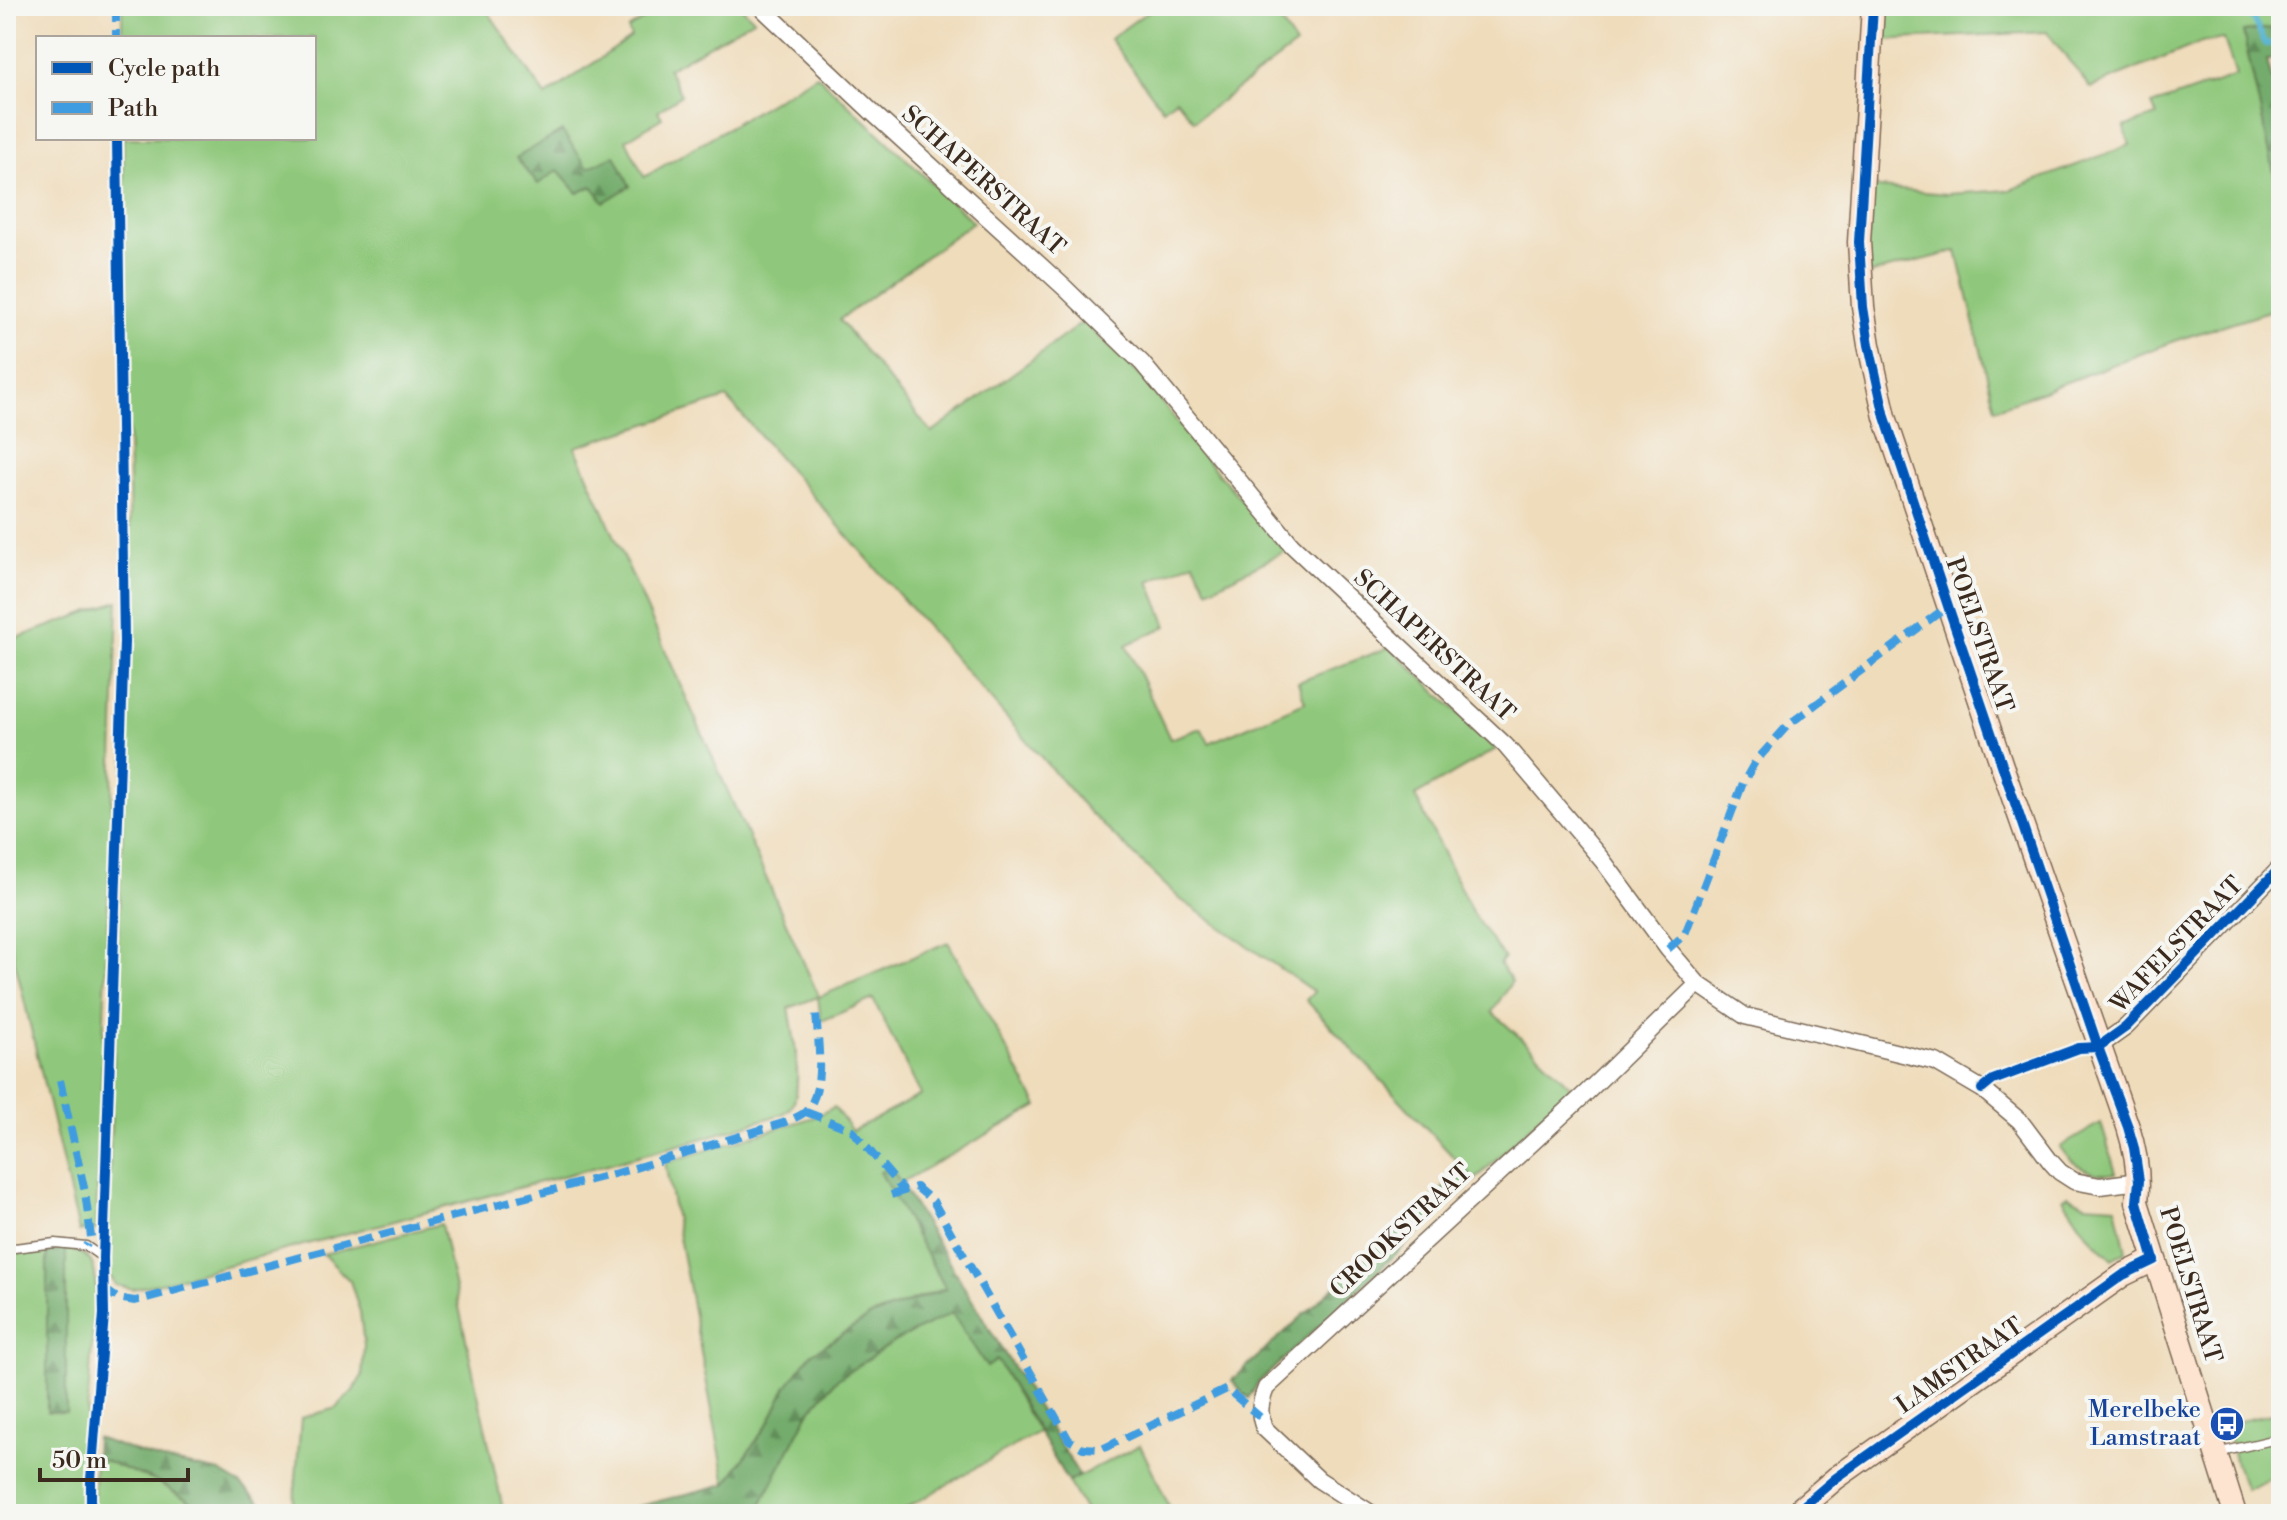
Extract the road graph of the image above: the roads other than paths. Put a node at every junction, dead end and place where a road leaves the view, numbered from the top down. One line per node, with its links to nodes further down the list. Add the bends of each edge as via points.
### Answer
1 (760, 6): 4 (street, SCHAPERSTRAAT, via 1142,363 1292,545 1505,745)
2 (1873, 6): 5 (street, POELSTRAAT, via 1859,242 1869,345 1885,417)
3 (2281, 867): 5 (street, WAFELSTRAAT, via 2126,1027)
4 (1698, 984): 6 (street, SCHAPERSTRAAT, via 1745,1016 1936,1062 2011,1113 2060,1172 2074,1181 2100,1186); 12 (street, CROOKSTRAAT, via 1266,1388 1260,1403 1264,1428 1319,1480)
5 (2098, 1047): 6 (street, POELSTRAAT, via 2134,1148)
6 (2139, 1181): 9 (street, POELSTRAAT, via 2137,1202)
7 (6, 1249): 8 (lane, via 55,1243 86,1246)
8 (103, 1258)
9 (2154, 1260): 11 (street, POELSTRAAT); 13 (street, LAMSTRAAT, via 2123,1275 1848,1469)
10 (2281, 1438): 11 (lane)
11 (2216, 1453): 14 (street, POELSTRAAT)
12 (1372, 1514)
13 (1794, 1514)
14 (2235, 1514)

